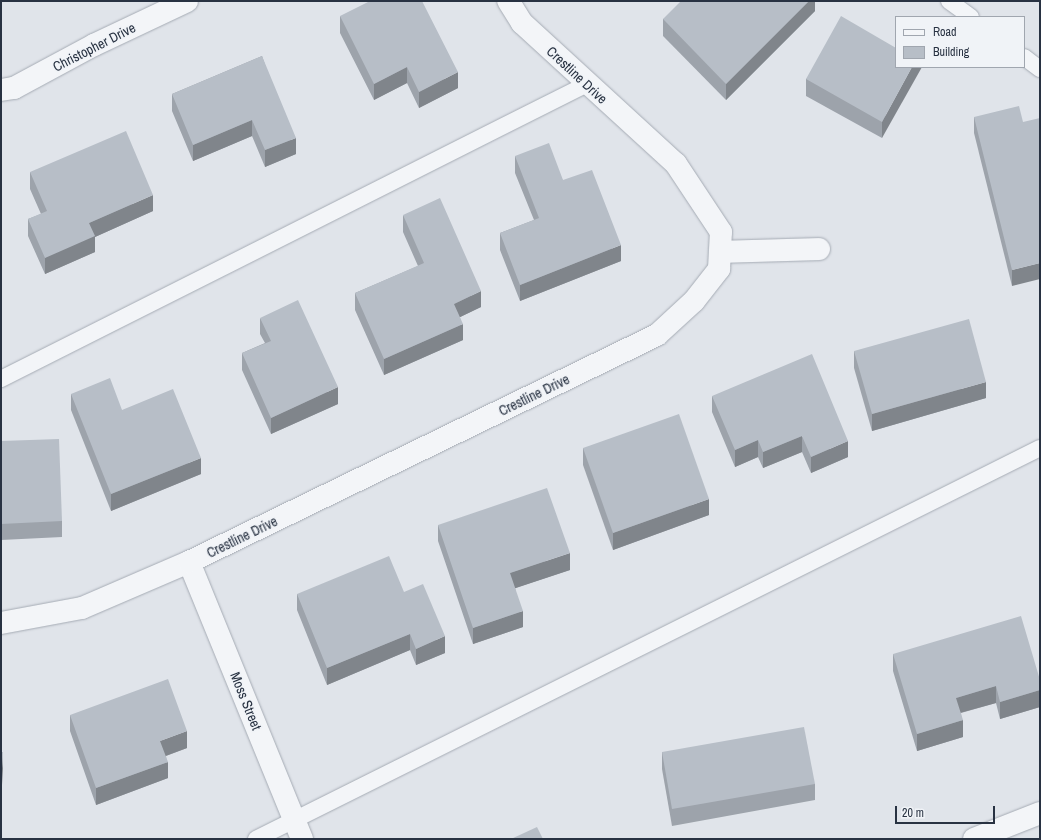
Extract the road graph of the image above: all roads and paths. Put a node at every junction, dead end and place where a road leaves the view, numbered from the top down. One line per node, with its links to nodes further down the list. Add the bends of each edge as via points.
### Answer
1 (187, 1): 8 (street, Christopher Drive, via 94,45 14,88)
2 (508, 1): 7 (street, Crestline Drive, via 522,23)
3 (950, 1): 4 (lane)
4 (970, 16)
5 (1025, 58): 6 (lane)
6 (1040, 69)
7 (587, 84): 10 (street, Crestline Drive, via 676,164 721,232); 11 (lane)
8 (1, 90)
9 (819, 249): 10 (street)
10 (720, 252): 13 (street, Crestline Drive, via 719,269 694,301 656,335)
11 (1, 379)
12 (1040, 448): 16 (lane)
13 (189, 562): 14 (street, Crestline Drive, via 82,608); 16 (street, Moss Street)
14 (1, 623)
15 (1040, 813): 18 (street)
16 (298, 830): 17 (lane)
17 (256, 839)
18 (974, 839)

